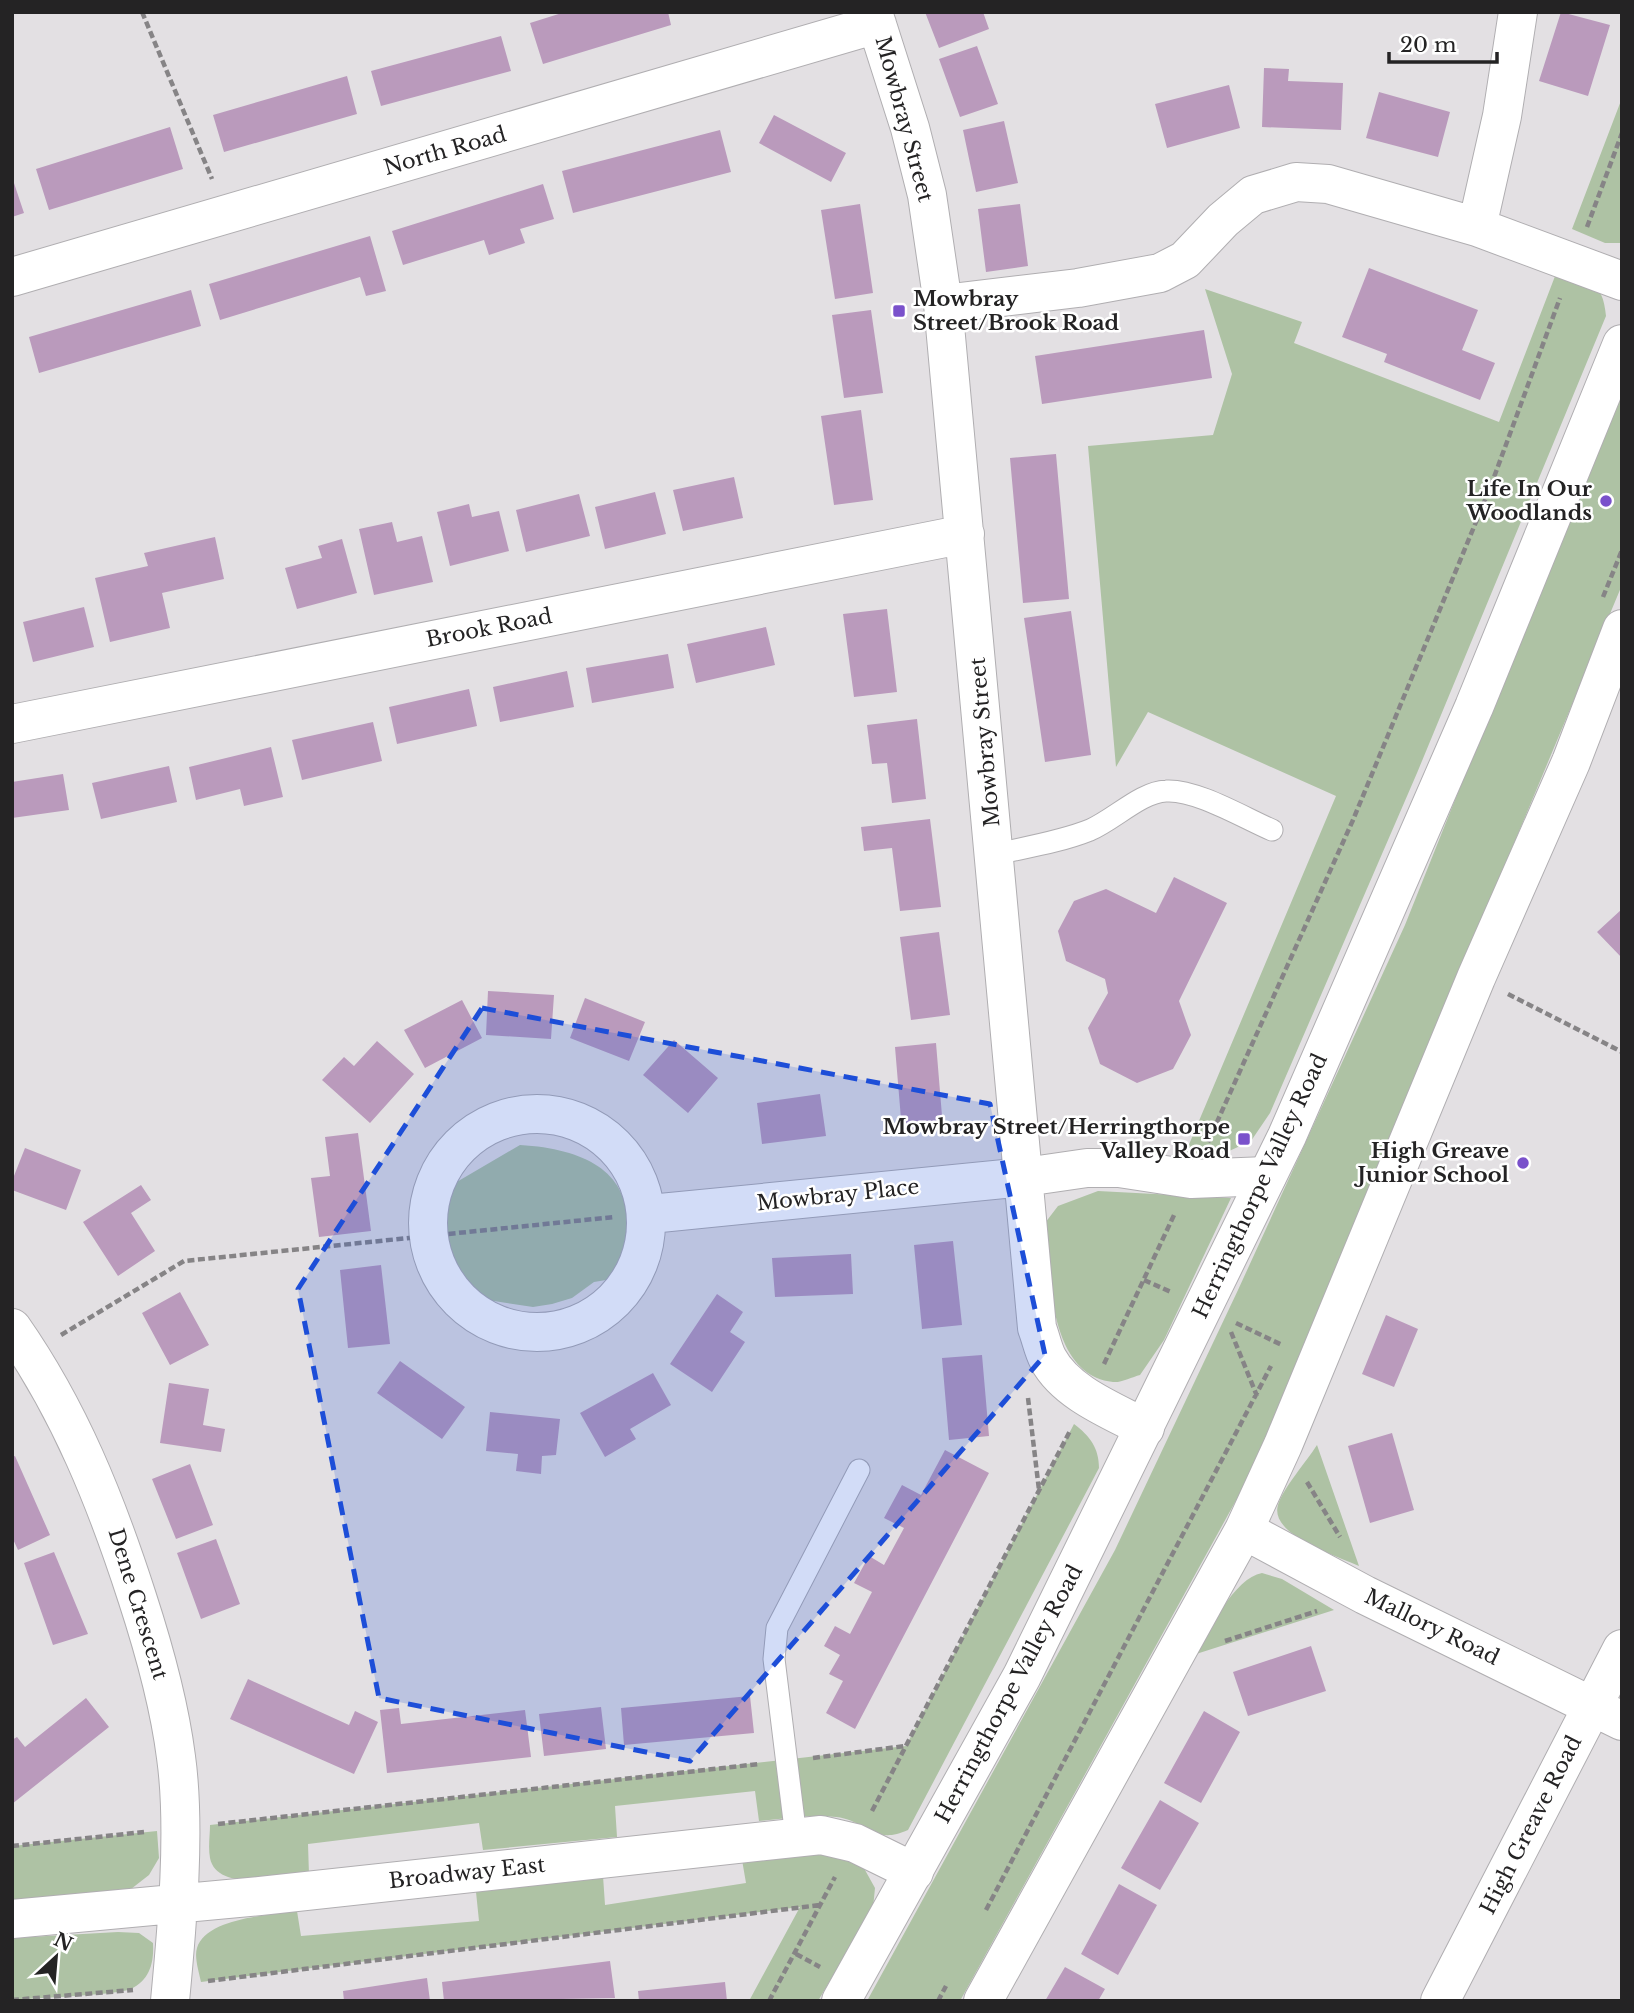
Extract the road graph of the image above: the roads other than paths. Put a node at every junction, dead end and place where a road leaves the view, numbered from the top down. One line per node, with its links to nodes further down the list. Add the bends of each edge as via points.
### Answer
1 (1518, 12): 3 (street, via 1502,116)
2 (875, 18): 4 (street, North Road); 6 (street, Mowbray Street, via 924,182)
3 (1477, 227): 5 (street); 6 (street, via 1328,184 1296,182 1254,195 1185,260 1140,279)
4 (12, 276)
5 (1622, 281)
6 (943, 303): 8 (street, Mowbray Street)
7 (1622, 344): 13 (street, Herringthorpe Valley Road, via 1474,707)
8 (965, 534): 10 (street, Brook Road); 12 (street, Mowbray Street)
9 (1612, 614): 19 (street, via 1571,762)
10 (12, 724)
11 (1272, 830): 12 (lane, via 1192,795 1169,790 1149,793 1087,831)
12 (996, 854): 14 (street, Mowbray Street)
13 (1267, 1176): 14 (street, Mowbray Place, via 1191,1179 1087,1168); 17 (street, Herringthorpe Valley Road)
14 (1026, 1177): 15 (street, Mowbray Place); 17 (street, Mowbray Street, via 1037,1328 1049,1361 1088,1398)
15 (650, 1214): 15 (street, via 634,1273 616,1299 592,1318 563,1329 533,1332 502,1326 475,1312 452,1291 436,1265 428,1235 431,1197 452,1154 472,1134 498,1120 526,1114 555,1114 583,1123 607,1139 627,1160)
16 (17, 1335): 24 (street, Dene Crescent, via 88,1458 162,1680 176,1757)
17 (1145, 1428): 23 (street, Herringthorpe Valley Road, via 1022,1676)
18 (859, 1470): 22 (lane, via 777,1628 774,1659)
19 (1244, 1530): 21 (street, Mallory Road, via 1365,1595); 28 (street)
20 (1622, 1649): 21 (street, High Greave Road)
21 (1607, 1713): 29 (street, High Greave Road)
22 (796, 1837): 23 (street, Broadway East, via 821,1835 855,1843); 24 (street, Broadway East)
23 (914, 1872): 27 (street, Herringthorpe Valley Road)
24 (177, 1903): 25 (street, Broadway East); 26 (street, Dene Crescent)
25 (12, 1919)
26 (171, 1993)
27 (841, 2001)
28 (983, 2001)
29 (1440, 2001)

